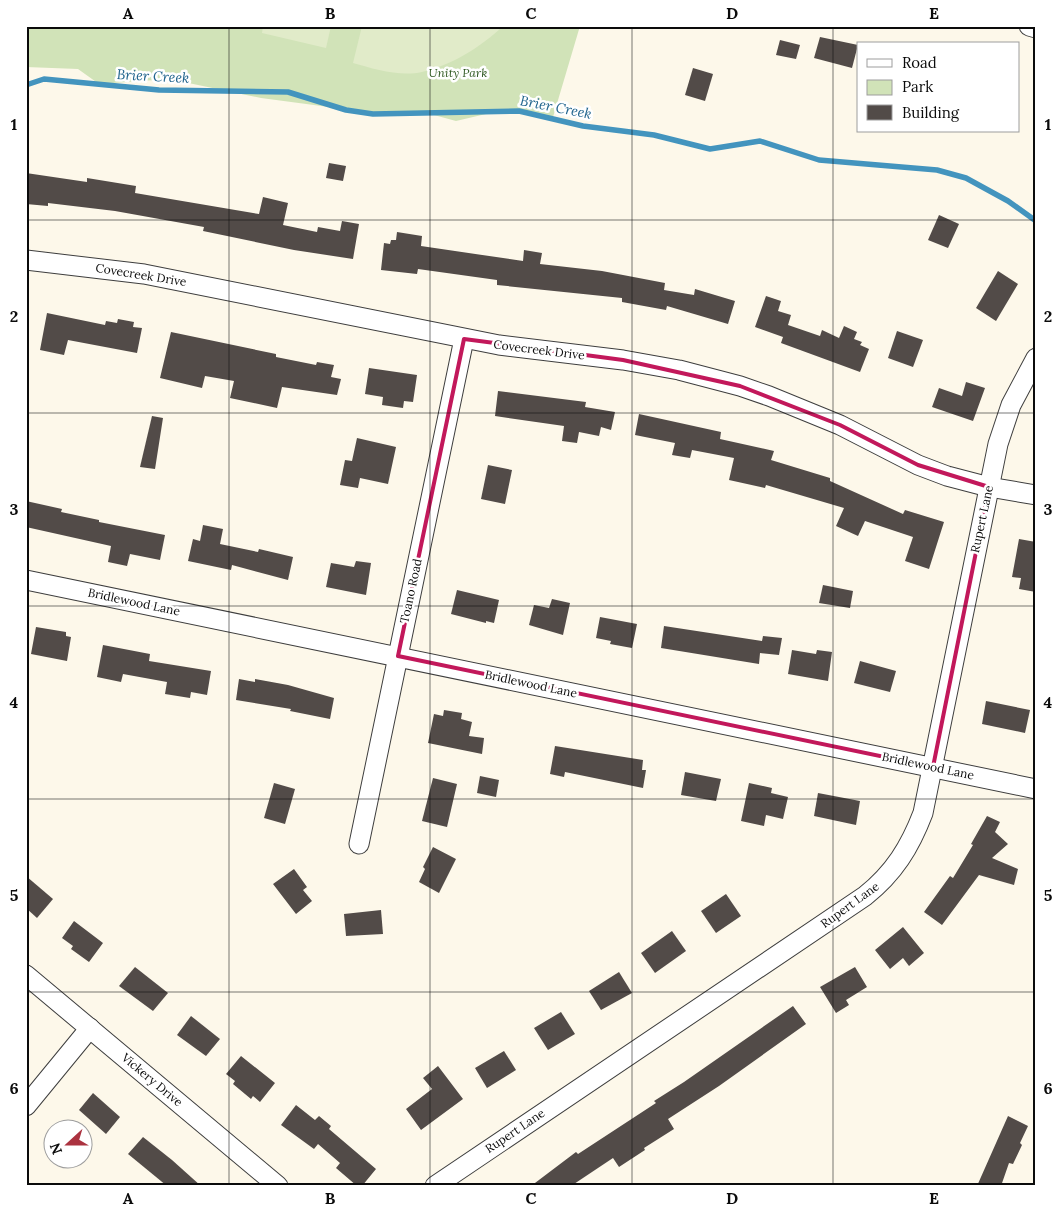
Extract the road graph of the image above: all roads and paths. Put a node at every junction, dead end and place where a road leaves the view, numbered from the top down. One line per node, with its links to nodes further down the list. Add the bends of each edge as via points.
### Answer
1 (1029, 26): 2 (street)
2 (1036, 28)
3 (26, 260): 4 (street, Covecreek Drive, via 144,274)
4 (464, 339): 6 (street, Covecreek Drive, via 623,360 740,386 840,425 918,465); 9 (street, Toano Road)
5 (1036, 358): 6 (street, Rupert Lane, via 1011,405)
6 (989, 487): 7 (street, Covecreek Drive); 10 (street, Rupert Lane)
7 (1036, 496)
8 (26, 580): 9 (street, Bridlewood Lane)
9 (398, 656): 10 (street, Bridlewood Lane); 12 (street, Toano Road)
10 (933, 766): 11 (street, Bridlewood Lane); 17 (street, Rupert Lane, via 916,833 881,883)
11 (1036, 789)
12 (359, 844)
13 (26, 975): 14 (street, Vickery Drive)
14 (90, 1028): 15 (street); 16 (street, Vickery Drive)
15 (26, 1106)
16 (278, 1186)
17 (435, 1186)

